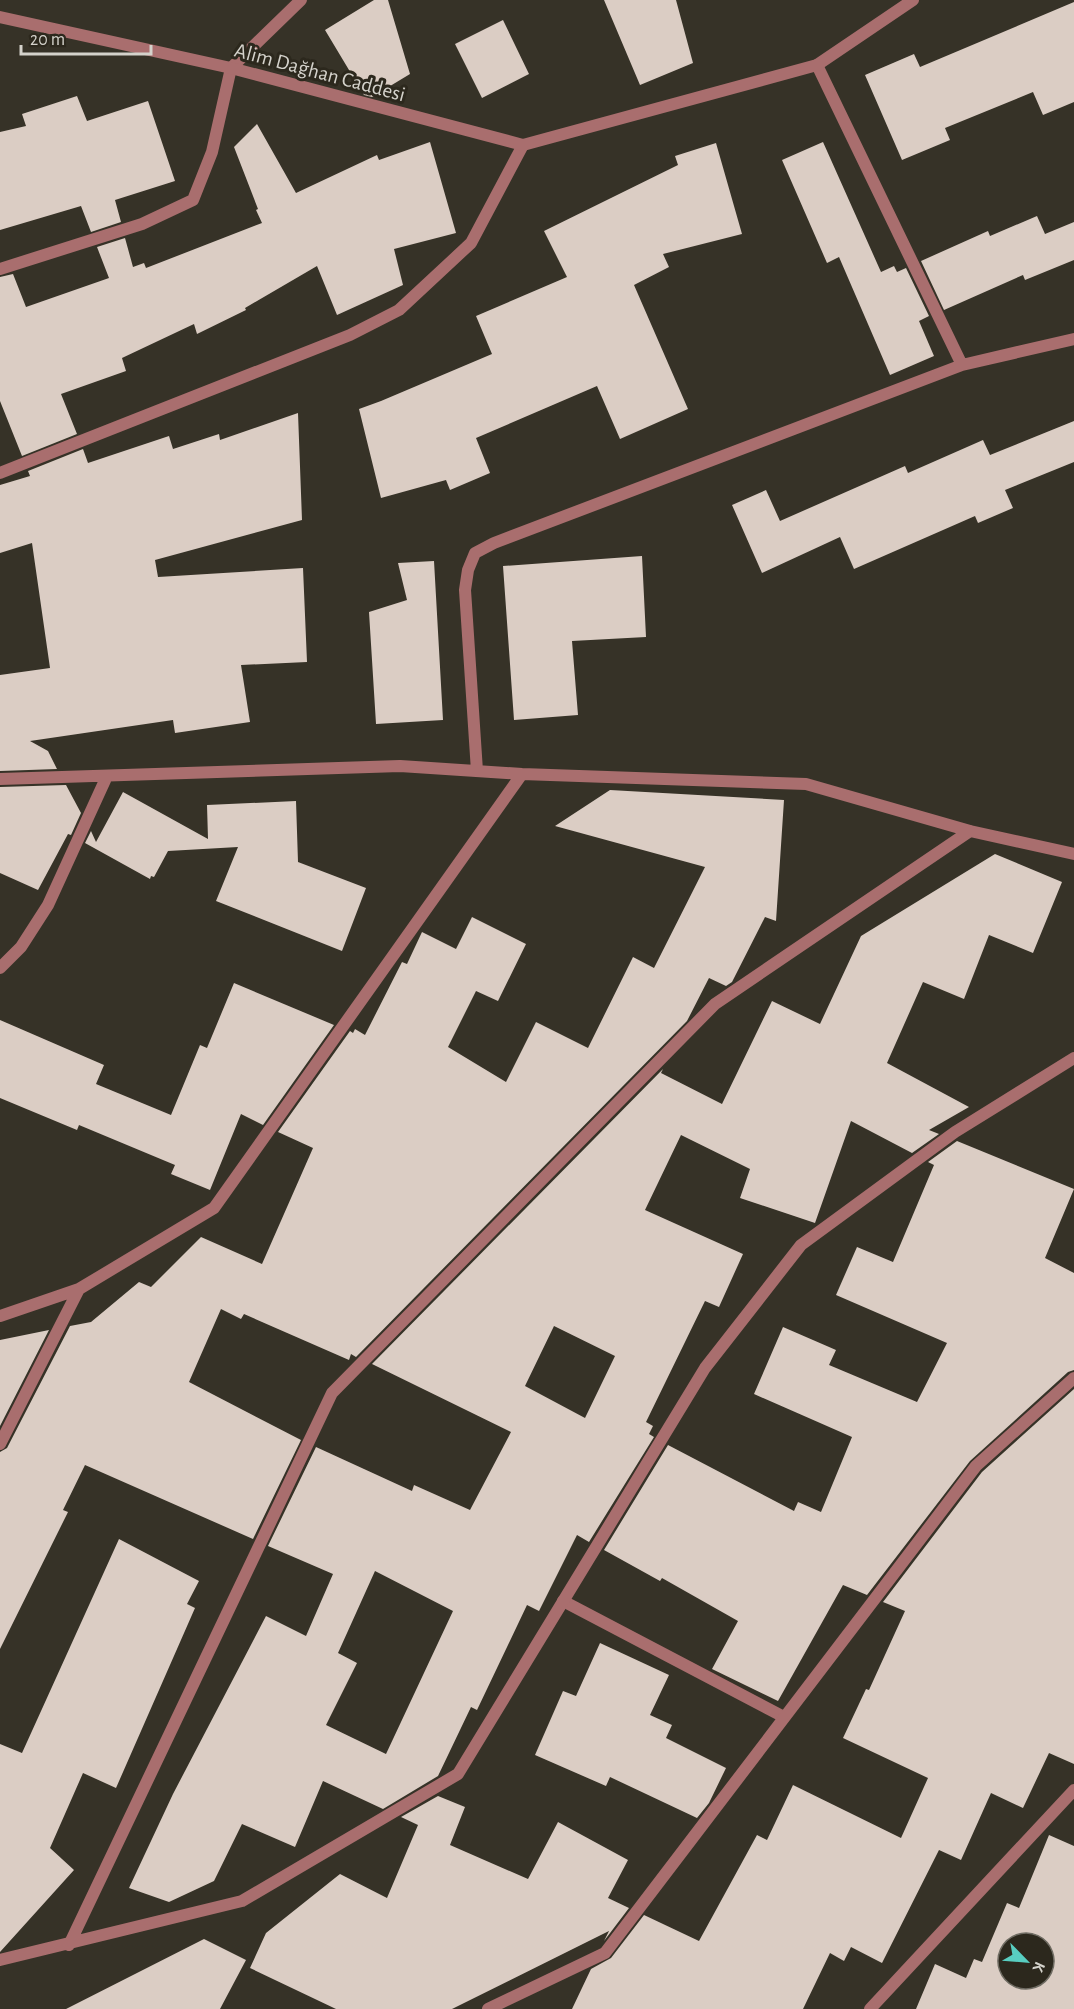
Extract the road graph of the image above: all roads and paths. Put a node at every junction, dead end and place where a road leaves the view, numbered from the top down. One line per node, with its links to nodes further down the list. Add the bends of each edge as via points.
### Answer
1 (301, 0): 5 (street)
2 (913, 0): 4 (street)
3 (0, 17): 5 (street, Alim Dağhan Caddesi)
4 (817, 65): 6 (street); 9 (street)
5 (231, 68): 6 (street, Alim Dağhan Caddesi); 7 (street, via 212,152 193,200 142,224)
6 (523, 145): 10 (street, via 471,243 399,310 350,335)
7 (0, 269)
8 (1074, 339): 9 (street)
9 (962, 365): 11 (street, via 475,552 465,590)
10 (0, 473)
11 (477, 771): 12 (street); 13 (street, via 400,766)
12 (522, 774): 15 (street, via 806,784); 19 (street, via 214,1208)
13 (107, 776): 14 (street); 17 (street, via 48,905 21,947)
14 (0, 780)
15 (970, 831): 16 (street); 26 (street, via 715,1004 332,1393)
16 (1074, 854)
17 (0, 968)
18 (1074, 1058): 23 (street, via 956,1132 801,1245 705,1368)
19 (79, 1289): 20 (street); 22 (street)
20 (0, 1316)
21 (1074, 1378): 24 (street, via 976,1466)
22 (0, 1444)
23 (563, 1601): 24 (street); 26 (street, via 458,1774 242,1901)
24 (784, 1717): 28 (street, via 604,1953)
25 (1074, 1790): 29 (street)
26 (69, 1945): 27 (street)
27 (0, 1960)
28 (488, 2009)
29 (870, 2009)

